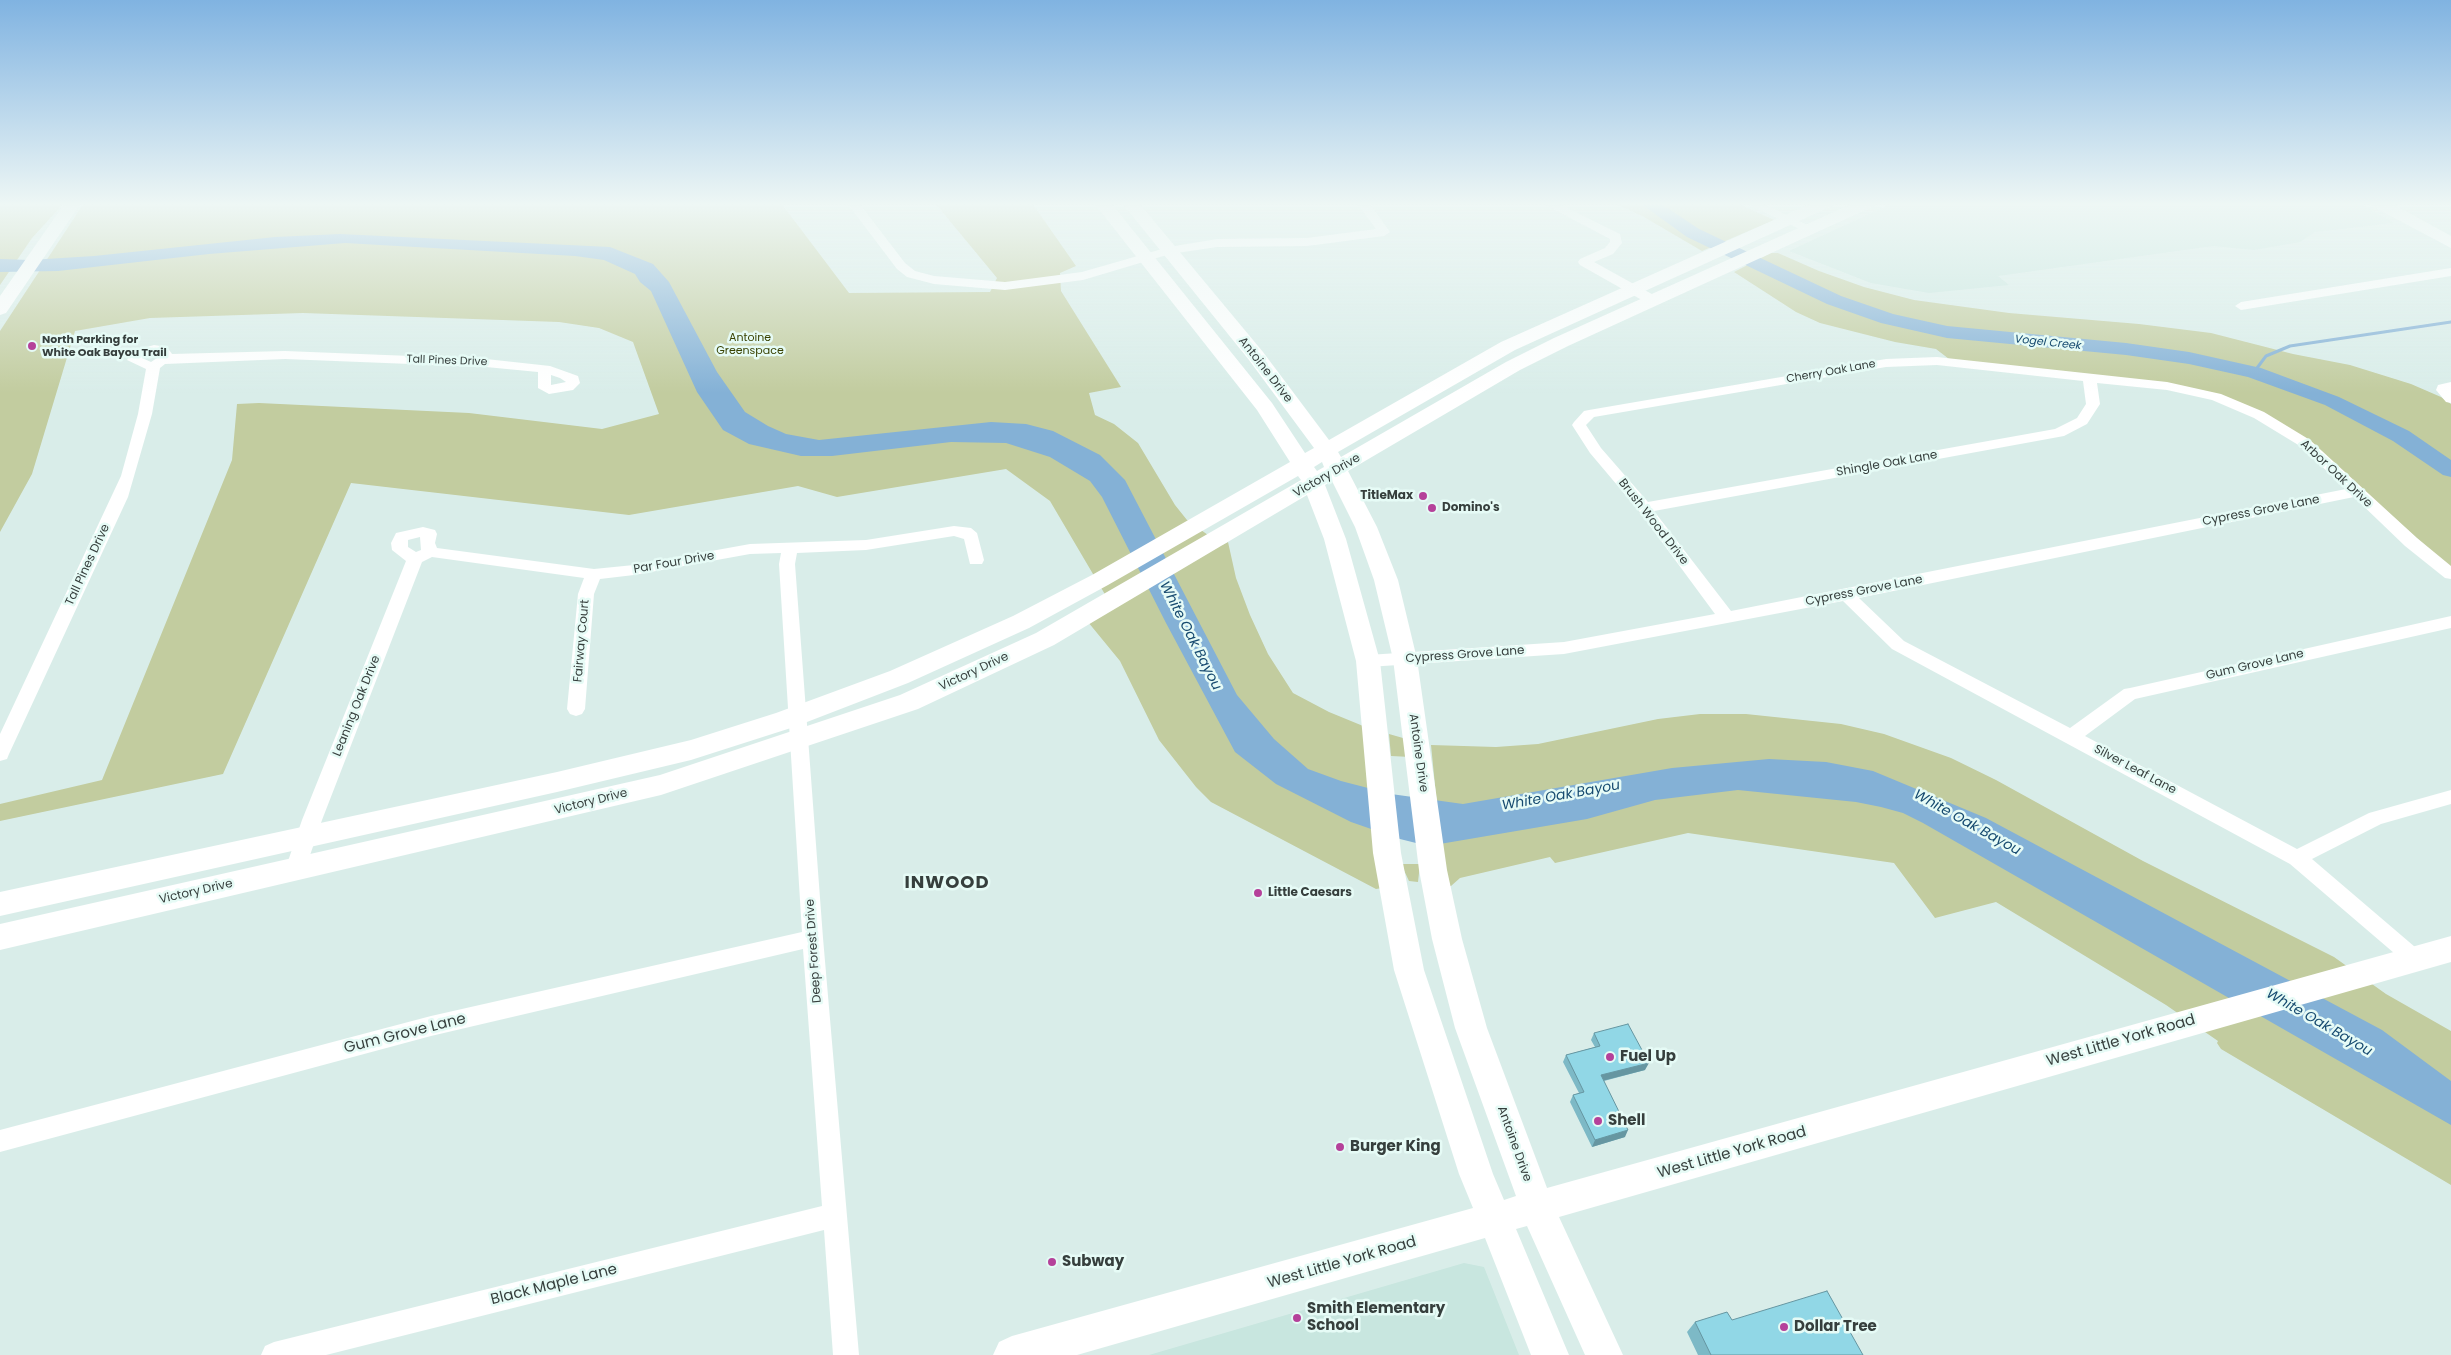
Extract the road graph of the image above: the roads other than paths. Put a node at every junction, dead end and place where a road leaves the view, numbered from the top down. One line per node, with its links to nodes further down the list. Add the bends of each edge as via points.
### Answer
1 (29, 266): 13 (main road)
2 (901, 266): 3 (street, via 911,274 934,280 980,286 1038,283 1083,276)
3 (1117, 266)
4 (1152, 266): 15 (main road, Antoine Drive)
5 (1181, 266): 14 (main road, Antoine Drive)
6 (1591, 266): 10 (street)
7 (1686, 266): 10 (main road, Victory Drive)
8 (1731, 266): 11 (main road, Victory Drive)
9 (2451, 272): 12 (street)
10 (1633, 290): 11 (street); 20 (main road, Victory Drive, via 1508,346)
11 (1654, 301): 21 (main road, Victory Drive, via 1561,342)
12 (2241, 306)
13 (0, 308)
14 (1227, 322): 15 (main road); 23 (main road, Antoine Drive)
15 (1203, 330): 25 (main road, Antoine Drive, via 1265,407)
16 (168, 358): 17 (street, Tall Pines Drive); 17 (street, Tall Pines Drive, via 162,350 154,350 138,354 134,360); 18 (street, Tall Pines Drive, via 285,355 515,364)
17 (153, 367): 44 (street, Tall Pines Drive, via 145,414 128,476)
18 (546, 369)
19 (2090, 378): 22 (street, Cherry Oak Lane, via 1937,361 1886,363 1589,414); 26 (street, Arbor Oak Drive, via 2177,388 2216,397 2259,415 2305,443); 27 (street, Shingle Oak Lane, via 2093,404 2082,421 2059,433)
20 (1448, 381): 21 (main road); 23 (main road, Victory Drive)
21 (1471, 391): 24 (main road, Victory Drive)
22 (1579, 425): 27 (street, Brush Wood Drive, via 1595,450)
23 (1327, 451): 24 (main road, Antoine Drive); 25 (main road, Victory Drive)
24 (1336, 470): 25 (main road, Victory Drive); 39 (main road, Antoine Drive, via 1366,527 1385,575)
25 (1308, 474): 33 (main road, Victory Drive); 40 (main road, Antoine Drive, via 1336,539)
26 (2356, 492): 32 (street, Arbor Oak Drive); 34 (street, Cypress Grove Lane)
27 (1644, 508): 35 (street, Brush Wood Drive)
28 (790, 548): 30 (street, Par Four Drive, via 866,545 954,531 965,532 971,537); 31 (street, Par Four Drive, via 750,549); 42 (street, Deep Forest Drive, via 787,564)
29 (423, 555): 31 (street, Par Four Drive); 46 (street, Leaning Oak Drive)
30 (976, 560)
31 (594, 574): 41 (street, Fairway Court, via 586,594)
32 (2451, 574)
33 (1106, 591): 36 (main road, Victory Drive); 38 (main road, Victory Drive)
34 (1846, 595): 35 (street, Cypress Grove Lane); 43 (street, Silver Leaf Lane, via 1898,645)
35 (1727, 618): 39 (street, Cypress Grove Lane, via 1564,648)
36 (1021, 622): 38 (main road); 42 (main road, Victory Drive)
37 (2451, 622): 43 (street, Gum Grove Lane, via 2130,694)
38 (1045, 640): 42 (main road, Victory Drive, via 909,702)
39 (1405, 659): 40 (street, Cypress Grove Lane); 55 (main road, Antoine Drive, via 1447,939 1471,1028)
40 (1368, 661): 57 (main road, Antoine Drive, via 1387,853 1409,970)
41 (576, 709)
42 (799, 726): 46 (main road, Victory Drive); 48 (main road, Victory Drive, via 661,785); 51 (street, Deep Forest Drive)
43 (2072, 736): 47 (street, Silver Leaf Lane)
44 (0, 754)
45 (2451, 797): 47 (street, via 2376,818)
46 (305, 837): 48 (street, Leaning Oak Drive); 49 (main road, Victory Drive)
47 (2297, 858): 53 (street, Silver Leaf Lane)
48 (295, 870): 50 (main road, Victory Drive)
49 (0, 904)
50 (0, 936)
51 (813, 938): 54 (street, Gum Grove Lane, via 432,1026); 56 (street, Deep Forest Drive)
52 (2451, 949): 53 (main road, West Little York Road)
53 (2415, 959): 55 (main road, West Little York Road)
54 (0, 1141)
55 (1537, 1208): 57 (main road, West Little York Road); 62 (main road, Antoine Drive)
56 (835, 1215): 58 (street, Black Maple Lane); 59 (street, Deep Forest Drive)
57 (1494, 1220): 60 (main road, West Little York Road); 61 (main road, Antoine Drive)
58 (274, 1355)
59 (846, 1355)
60 (1012, 1355)
61 (1550, 1355)
62 (1604, 1355)

